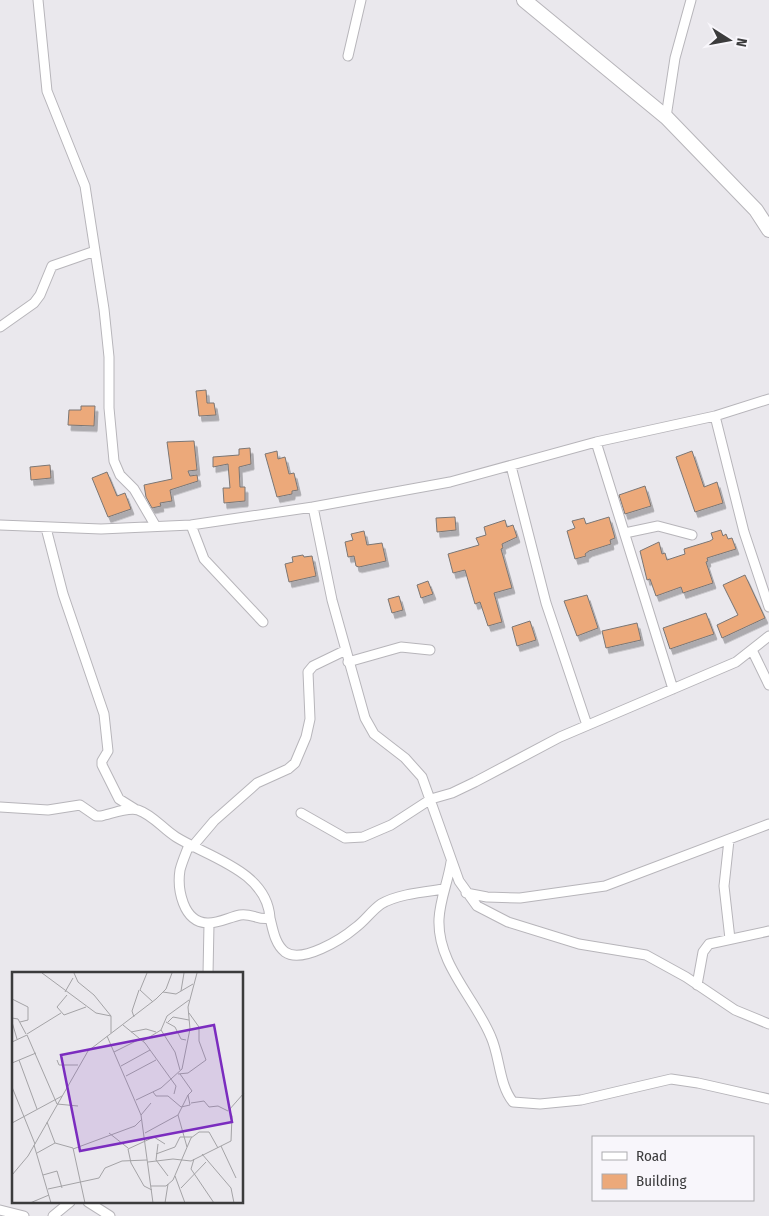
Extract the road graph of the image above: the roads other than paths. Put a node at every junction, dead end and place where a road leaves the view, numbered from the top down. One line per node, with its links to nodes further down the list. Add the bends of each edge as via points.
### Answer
1 (38, 0): 8 (street, via 47,91 85,186)
2 (361, 0): 5 (street)
3 (524, 0): 6 (street)
4 (691, 0): 6 (street, via 675,58)
5 (348, 56)
6 (666, 116): 7 (street, via 750,203)
7 (769, 230)
8 (95, 252): 9 (street, via 52,266 34,303); 16 (street, via 109,357 114,461)
9 (0, 328)
10 (769, 399): 11 (street)
11 (715, 416): 12 (street); 21 (street, via 744,532)
12 (596, 442): 13 (street); 19 (street)
13 (511, 466): 14 (street, via 441,484); 30 (street, via 546,603)
14 (313, 507): 17 (street); 26 (street)
15 (0, 525): 18 (street)
16 (155, 525): 17 (street); 18 (street, via 101,529)
17 (191, 525): 22 (street, via 204,559)
18 (46, 528): 33 (street, via 63,594 104,714 108,748 102,761 104,770 119,799)
19 (625, 533): 20 (street, via 658,526); 29 (street)
20 (692, 535)
21 (769, 607)
22 (263, 622)
23 (769, 636): 25 (street)
24 (430, 650): 27 (street, via 402,647)
25 (752, 650): 28 (street); 29 (street, via 736,662)
26 (344, 651): 27 (street); 37 (street, via 320,662 308,672 310,719 304,745 295,762 288,769 257,783)
27 (348, 662): 31 (street, via 359,703 374,734 416,768)
28 (769, 685)
29 (673, 689): 30 (street)
30 (588, 725): 31 (street, via 452,793)
31 (431, 799): 34 (street, via 391,824 357,839 345,838); 38 (street)
32 (0, 807): 33 (street, via 48,810 80,805 101,816)
33 (135, 810): 37 (street, via 148,815 167,832)
34 (301, 813)
35 (769, 824): 36 (street)
36 (729, 840): 40 (street, via 605,886 520,898); 44 (street, via 724,886)
37 (191, 846): 41 (street, via 223,859 241,872 265,899); 42 (street, via 180,868 181,894 191,916)
38 (451, 862): 39 (street); 40 (street)
39 (444, 889): 41 (street, via 400,897 382,904 353,930 306,954 289,954 280,948); 48 (street, via 439,920 443,946 458,981 485,1022 500,1062 506,1090 513,1102 572,1101 671,1080)
40 (466, 893): 46 (street, via 477,906 508,922 592,948 646,955)
41 (270, 918): 42 (street, via 262,920 245,914)
42 (209, 924): 45 (street)
43 (769, 931): 44 (street)
44 (730, 939): 46 (street, via 708,944 703,952)
45 (208, 972)
46 (697, 985): 47 (street, via 735,1010)
47 (769, 1024)
48 (769, 1099)
49 (68, 1204): 53 (street)
50 (91, 1204): 54 (street)
51 (0, 1210): 52 (street)
52 (24, 1216)
53 (53, 1216)
54 (110, 1216)

